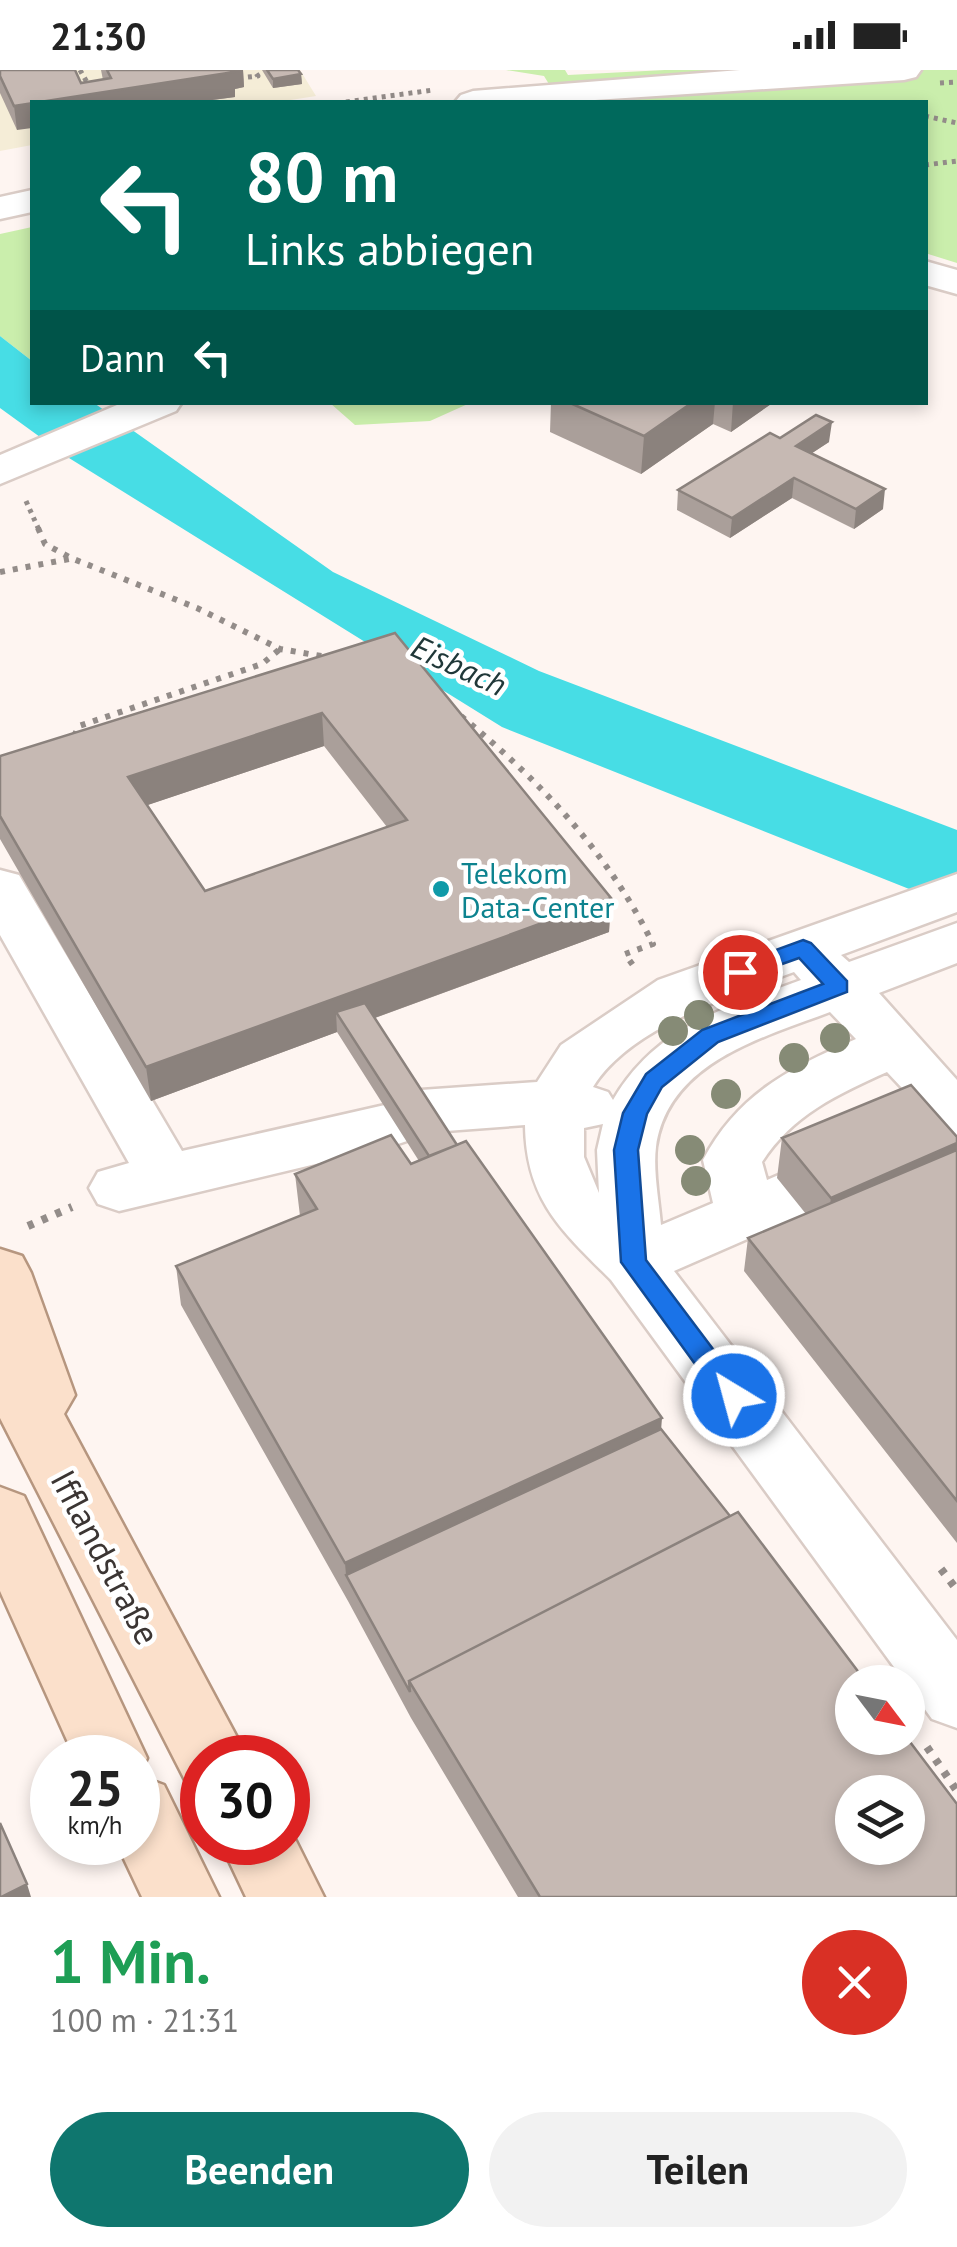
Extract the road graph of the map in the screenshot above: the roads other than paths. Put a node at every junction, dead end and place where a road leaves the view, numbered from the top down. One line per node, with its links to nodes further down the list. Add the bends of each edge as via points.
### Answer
1 (904, 70): 2 (street)
2 (480, 95)
3 (30, 183): 4 (street)
4 (0, 190)
5 (30, 201): 6 (street)
6 (0, 208)
7 (928, 275): 8 (street)
8 (957, 282)
9 (156, 406): 10 (street)
10 (18, 473)
11 (0, 888): 15 (street, via 143,1182 408,1117)
12 (955, 926): 13 (street); 13 (street, via 896,917)
13 (821, 968): 14 (street); 15 (street, via 678,994 581,1060); 16 (street, via 710,1036 654,1080)
14 (894, 1045): 17 (street, via 776,1102 749,1131 732,1160); 17 (street, via 929,1081 938,1116 922,1138)
15 (554, 1102): 16 (street); 18 (street, via 556,1157 573,1205)
16 (635, 1113): 18 (street, via 626,1150)
17 (746, 1214): 18 (street)
18 (633, 1262): 25 (street)
19 (0, 1273): 21 (main road)
20 (0, 1356): 21 (main road, Ifflandstraße)
21 (80, 1508): 27 (main road, Ifflandstraße)
22 (0, 1516): 24 (main road)
23 (0, 1556): 24 (main road)
24 (78, 1693): 26 (main road)
25 (937, 1714)
26 (99, 1735)
27 (200, 1735)
28 (160, 1855): 30 (main road)
29 (269, 1865): 31 (main road)
30 (181, 1897)
31 (286, 1897)

